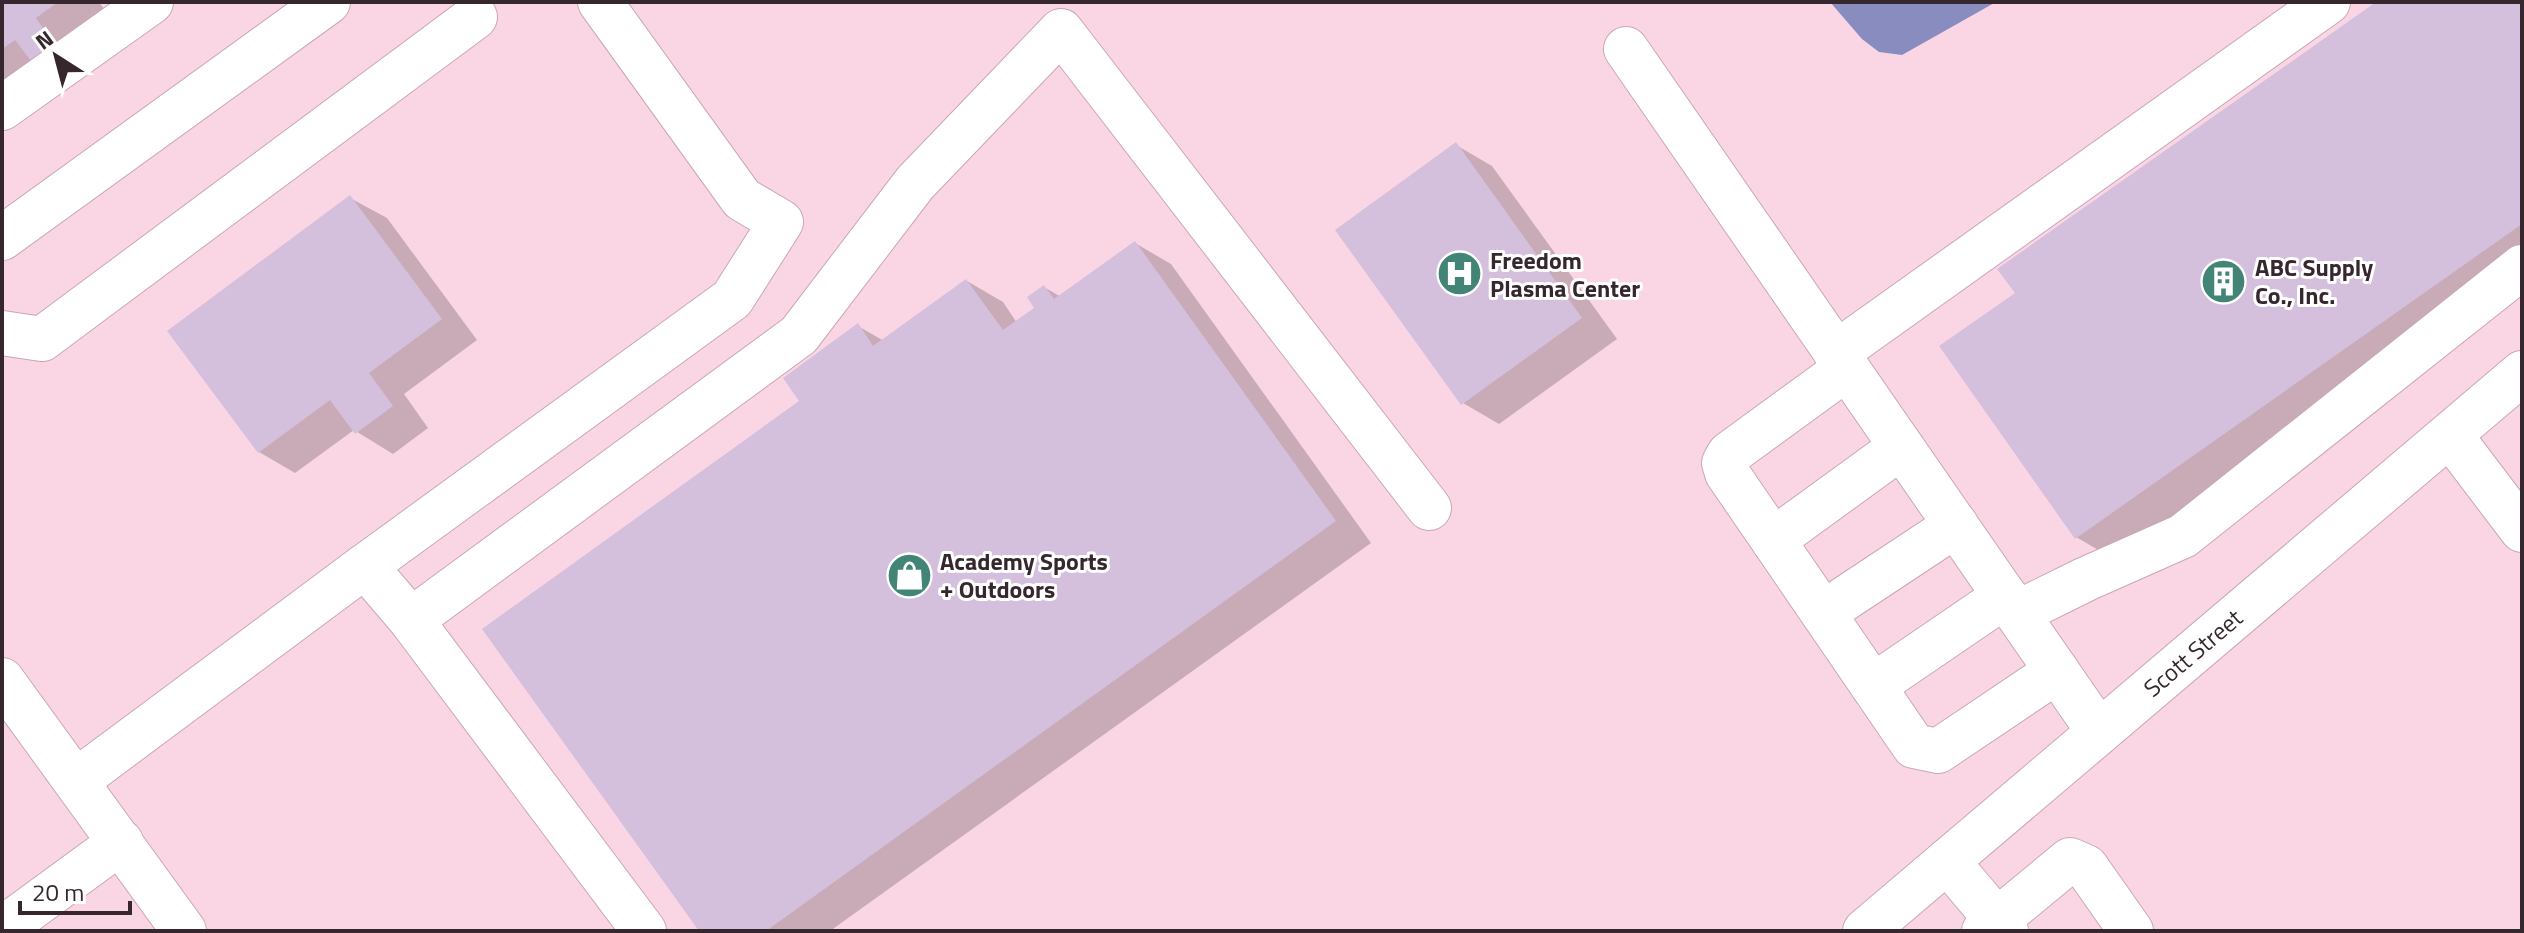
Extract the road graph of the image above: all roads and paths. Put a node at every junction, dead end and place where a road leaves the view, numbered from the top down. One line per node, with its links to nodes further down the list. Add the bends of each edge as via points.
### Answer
1 (151, 2): 7 (street)
2 (328, 2): 8 (street)
3 (600, 2): 19 (street, via 742,199 781,222 732,299)
4 (2328, 2): 11 (street)
5 (479, 7): 10 (street, via 42,339)
6 (1626, 49): 11 (street)
7 (2, 108)
8 (2, 238)
9 (2522, 267): 20 (street, via 2183,536)
10 (2, 333)
11 (1842, 361): 14 (street); 18 (street, via 1724,463)
12 (2522, 373): 13 (street, Scott Street)
13 (2450, 435): 17 (street); 26 (street, Scott Street)
14 (1901, 447): 16 (street); 18 (street)
15 (1429, 508): 22 (street, via 1061,31 915,183 799,335)
16 (1956, 525): 20 (street); 21 (street)
17 (2522, 530)
18 (1773, 540): 21 (street)
19 (365, 566): 22 (street); 27 (street)
20 (2011, 605): 23 (street); 25 (street)
21 (1823, 613): 25 (street)
22 (411, 620): 33 (street)
23 (2057, 671): 25 (street, via 1938,751 1914,746); 26 (street)
24 (2, 680): 27 (street)
25 (1873, 686)
26 (2099, 732): 29 (street, Scott Street)
27 (76, 781): 28 (street)
28 (121, 842): 31 (street); 32 (street)
29 (1947, 861): 30 (street); 34 (street, Scott Street)
30 (1996, 927): 35 (street, via 2070,860 2086,867)
31 (176, 928)
32 (2, 929)
33 (644, 931)
34 (1865, 931)
35 (2131, 931)

